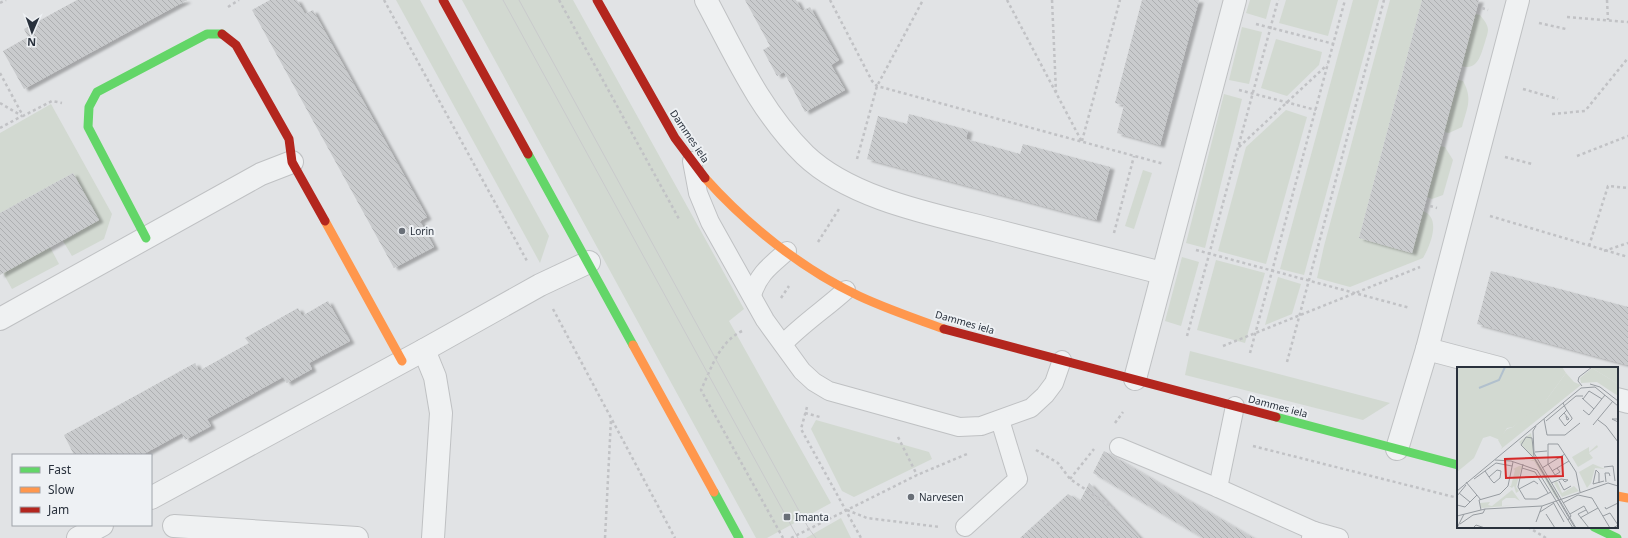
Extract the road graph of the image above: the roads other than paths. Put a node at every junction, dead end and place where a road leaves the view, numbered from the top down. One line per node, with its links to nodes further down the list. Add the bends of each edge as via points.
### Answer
1 (444, 0): 10 (street)
2 (597, 0): 6 (street, Dammes iela, via 667,123)
3 (706, 0): 11 (street, via 756,94 780,128 806,156 827,171 850,184 906,207)
4 (1518, 0): 16 (street)
5 (1233, 9): 11 (street)
6 (692, 161): 9 (street, Dammes iela, via 726,200); 13 (lane, via 698,193 710,222)
7 (292, 162): 8 (street, via 261,174); 8 (street, via 289,139 236,46 223,34 207,34 98,92 89,107 88,127); 19 (street)
8 (146, 238): 14 (street)
9 (787, 251): 12 (street, Dammes iela); 13 (lane, via 756,281)
10 (589, 262): 17 (street, via 540,285); 41 (street)
11 (1162, 273): 21 (street)
12 (846, 290): 15 (lane); 18 (street, Dammes iela, via 899,314)
13 (752, 296): 15 (lane)
14 (0, 319)
15 (782, 344): 25 (lane, via 802,371 829,391 959,427 982,426)
16 (1427, 349): 20 (street); 27 (street)
17 (424, 350): 19 (street); 40 (street, via 435,377 441,413)
18 (1062, 360): 21 (street, Dammes iela); 25 (lane, via 1054,383 1045,395 1031,408)
19 (402, 361): 31 (street)
20 (1495, 367)
21 (1135, 379): 24 (street, Dammes iela)
22 (1618, 399): 23 (street)
23 (1628, 402)
24 (1235, 406): 27 (street, Dammes iela); 29 (lane)
25 (1000, 420): 35 (lane, via 1018,478)
26 (1120, 447): 29 (lane)
27 (1397, 449): 28 (street, Dammes iela)
28 (1457, 465)
29 (1218, 488): 37 (lane)
30 (1618, 496): 32 (street)
31 (152, 497)
32 (1628, 498)
33 (100, 526): 38 (street)
34 (174, 526): 39 (street)
35 (965, 527)
36 (1596, 528): 43 (street)
37 (1312, 534): 42 (lane)
38 (78, 538)
39 (357, 538)
40 (433, 538)
41 (739, 538)
42 (1339, 538)
43 (1617, 538)

